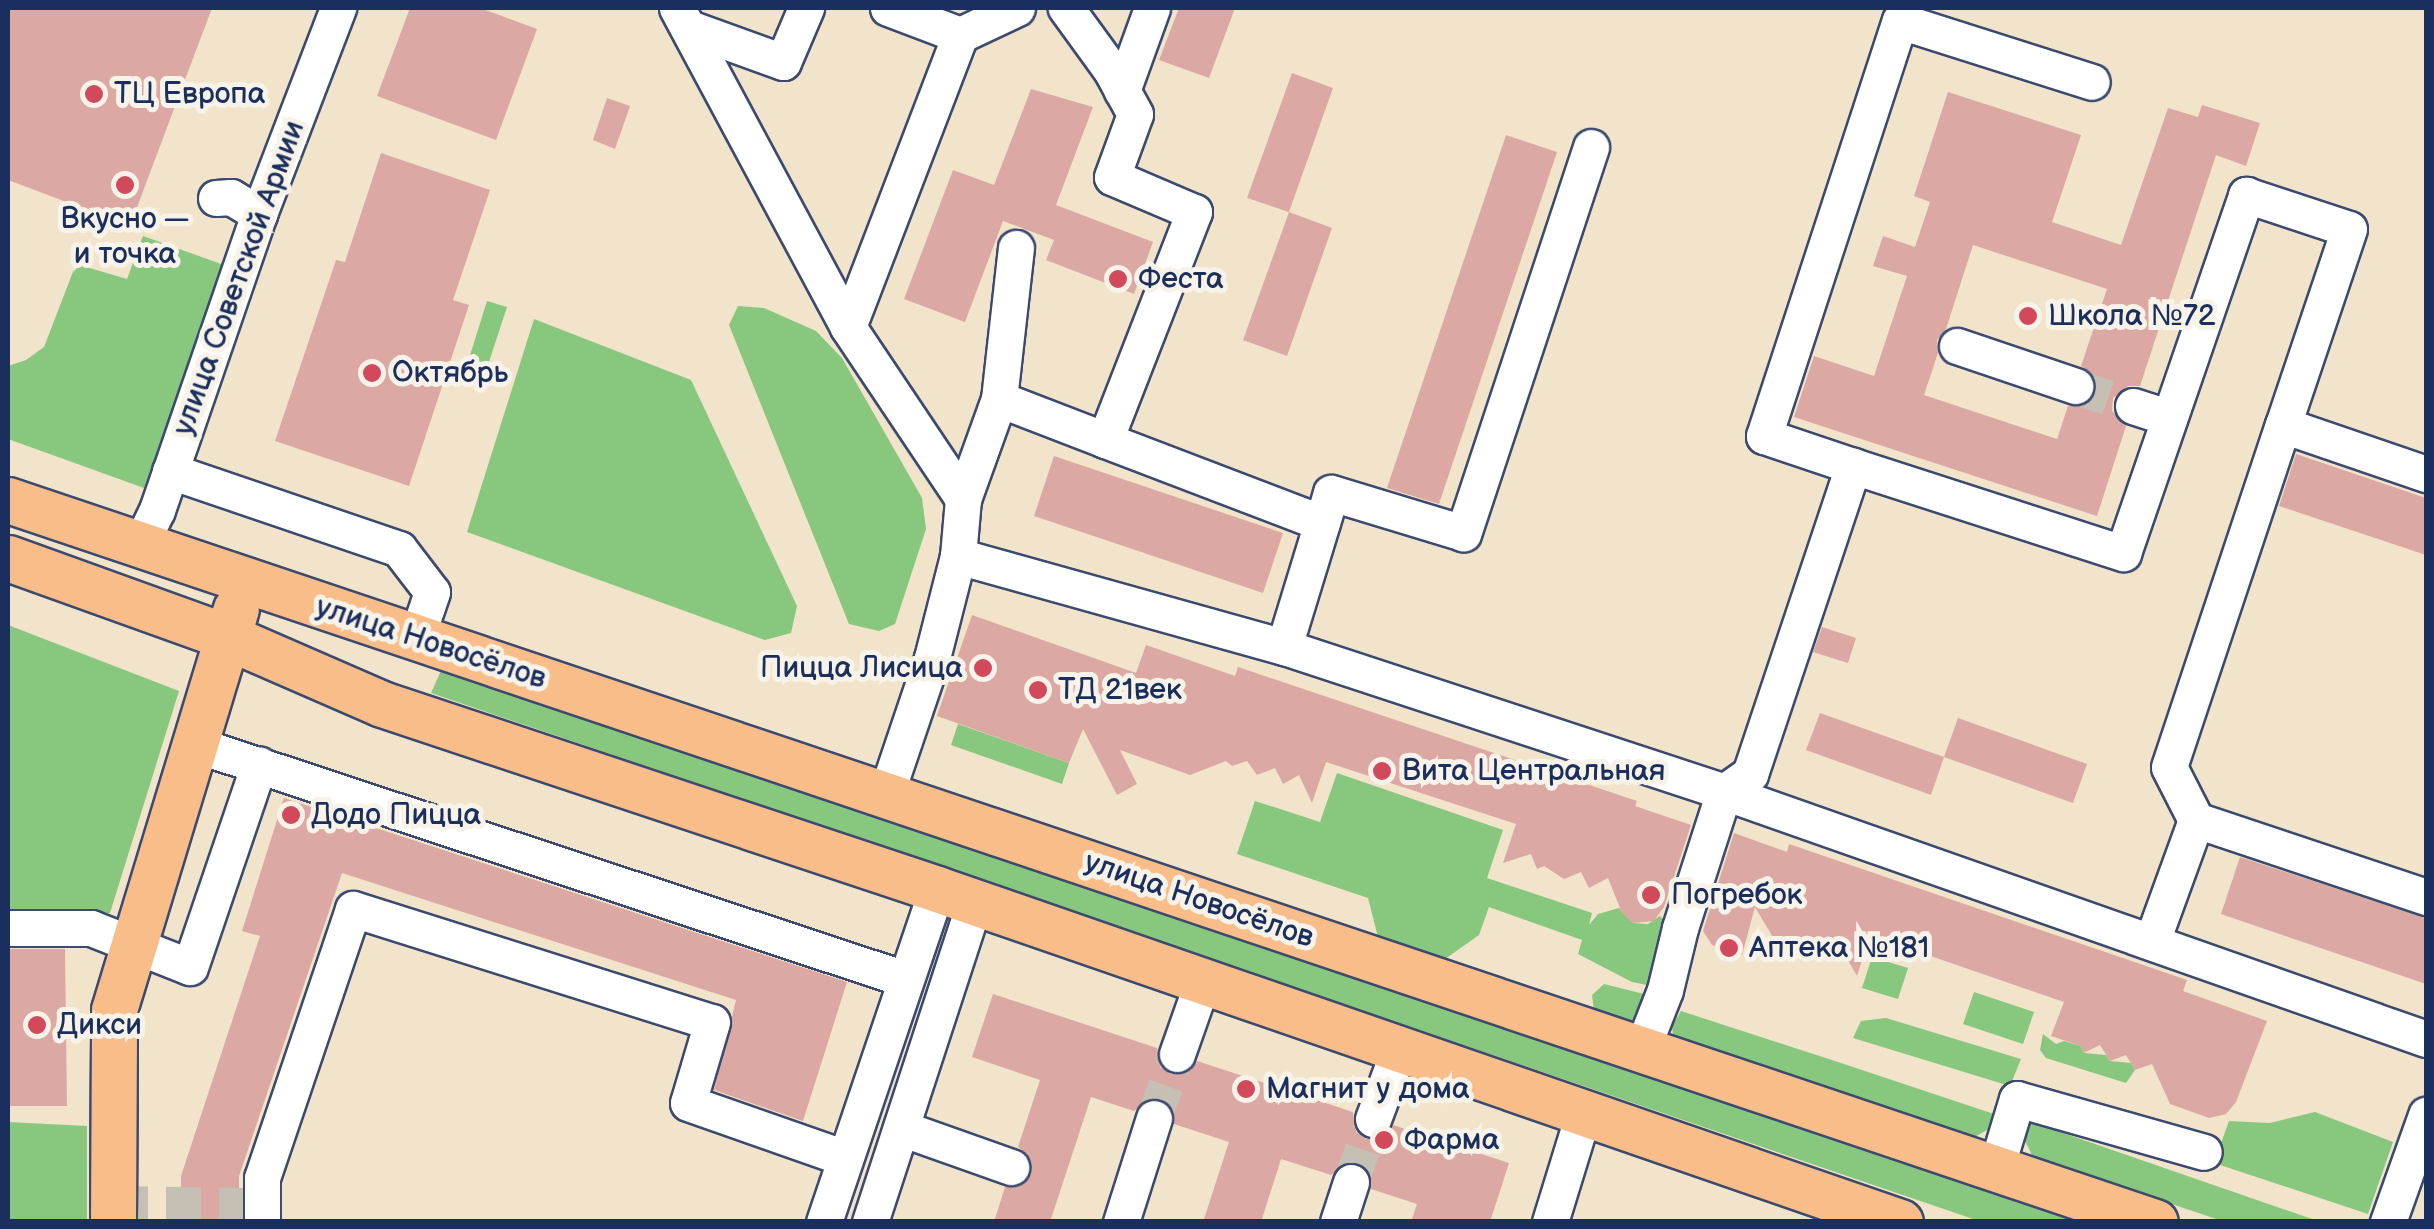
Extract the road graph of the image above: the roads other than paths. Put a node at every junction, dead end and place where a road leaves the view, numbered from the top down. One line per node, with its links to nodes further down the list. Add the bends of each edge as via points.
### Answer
1 (338, 8): 13 (street, улица Советской Армии)
2 (806, 8): 7 (street, via 783,62)
3 (888, 8): 8 (street)
4 (1017, 8): 8 (street)
5 (1066, 8): 10 (street)
6 (1152, 8): 10 (street)
7 (683, 18): 15 (street)
8 (965, 21): 15 (street)
9 (2092, 82): 23 (street, via 1900,21 1764,436)
10 (1122, 91): 22 (street, via 1135,114 1112,177 1194,212)
11 (1591, 147): 28 (street, via 1463,533 1331,493)
12 (216, 198): 13 (street, via 231,197)
13 (259, 214): 24 (street, улица Советской Армии)
14 (1016, 248): 18 (street)
15 (848, 327): 26 (street)
16 (1957, 346): 17 (street)
17 (2075, 386)
18 (999, 399): 22 (street); 26 (street)
19 (2133, 406): 20 (street)
20 (2169, 418): 21 (street, via 2246,195 2349,229); 23 (street, via 2123,553)
21 (2282, 425): 25 (street); 40 (street, via 2170,766)
22 (1104, 440): 28 (street)
23 (1853, 466): 38 (street, via 1750,774)
24 (170, 471): 29 (street, улица Советской Армии); 33 (street, via 399,550 432,592)
25 (2426, 474)
26 (963, 499): 30 (street)
27 (8, 500): 29 (main road, улица Новосёлов)
28 (1322, 523): 35 (street)
29 (139, 547): 32 (main road, улица Новосёлов)
30 (958, 556): 35 (street); 39 (street)
31 (8, 558): 34 (main road)
32 (242, 582): 33 (main road, улица Новосёлов); 34 (main road)
33 (416, 636): 39 (main road, улица Новосёлов)
34 (230, 638): 36 (main road); 41 (main road, via 382,704)
35 (1284, 647): 38 (street)
36 (197, 745): 37 (street); 45 (main road)
37 (259, 764): 45 (street, via 190,967); 46 (street)
38 (1724, 792): 44 (street); 50 (street)
39 (886, 794): 50 (main road, улица Новосёлов)
40 (2196, 820): 42 (street); 44 (street)
41 (955, 896): 46 (street); 47 (main road); 56 (street)
42 (2426, 896)
43 (8, 928): 45 (street, via 91,928)
44 (2152, 941): 48 (street)
45 (133, 944): 62 (main road, via 114,1010)
46 (905, 979): 58 (street)
47 (1202, 982): 49 (main road); 51 (street)
48 (2426, 1039)
49 (1399, 1050): 52 (main road); 55 (street)
50 (1642, 1050): 60 (main road, улица Новосёлов)
51 (1176, 1054)
52 (1583, 1115): 68 (street); 69 (main road)
53 (2426, 1115): 71 (street)
54 (1154, 1118): 66 (street)
55 (1374, 1119)
56 (901, 1128): 59 (street); 65 (street)
57 (2204, 1152): 60 (street, via 2018,1099)
58 (845, 1158): 63 (street, via 688,1103 712,1022 353,909 262,1178); 64 (street)
59 (1011, 1168)
60 (1996, 1168): 70 (main road, улица Новосёлов)
61 (1351, 1182): 67 (street)
62 (113, 1222)
63 (262, 1222)
64 (824, 1222)
65 (870, 1222)
66 (1121, 1222)
67 (1338, 1222)
68 (1550, 1222)
69 (1900, 1222)
70 (2156, 1222)
71 (2388, 1222)

